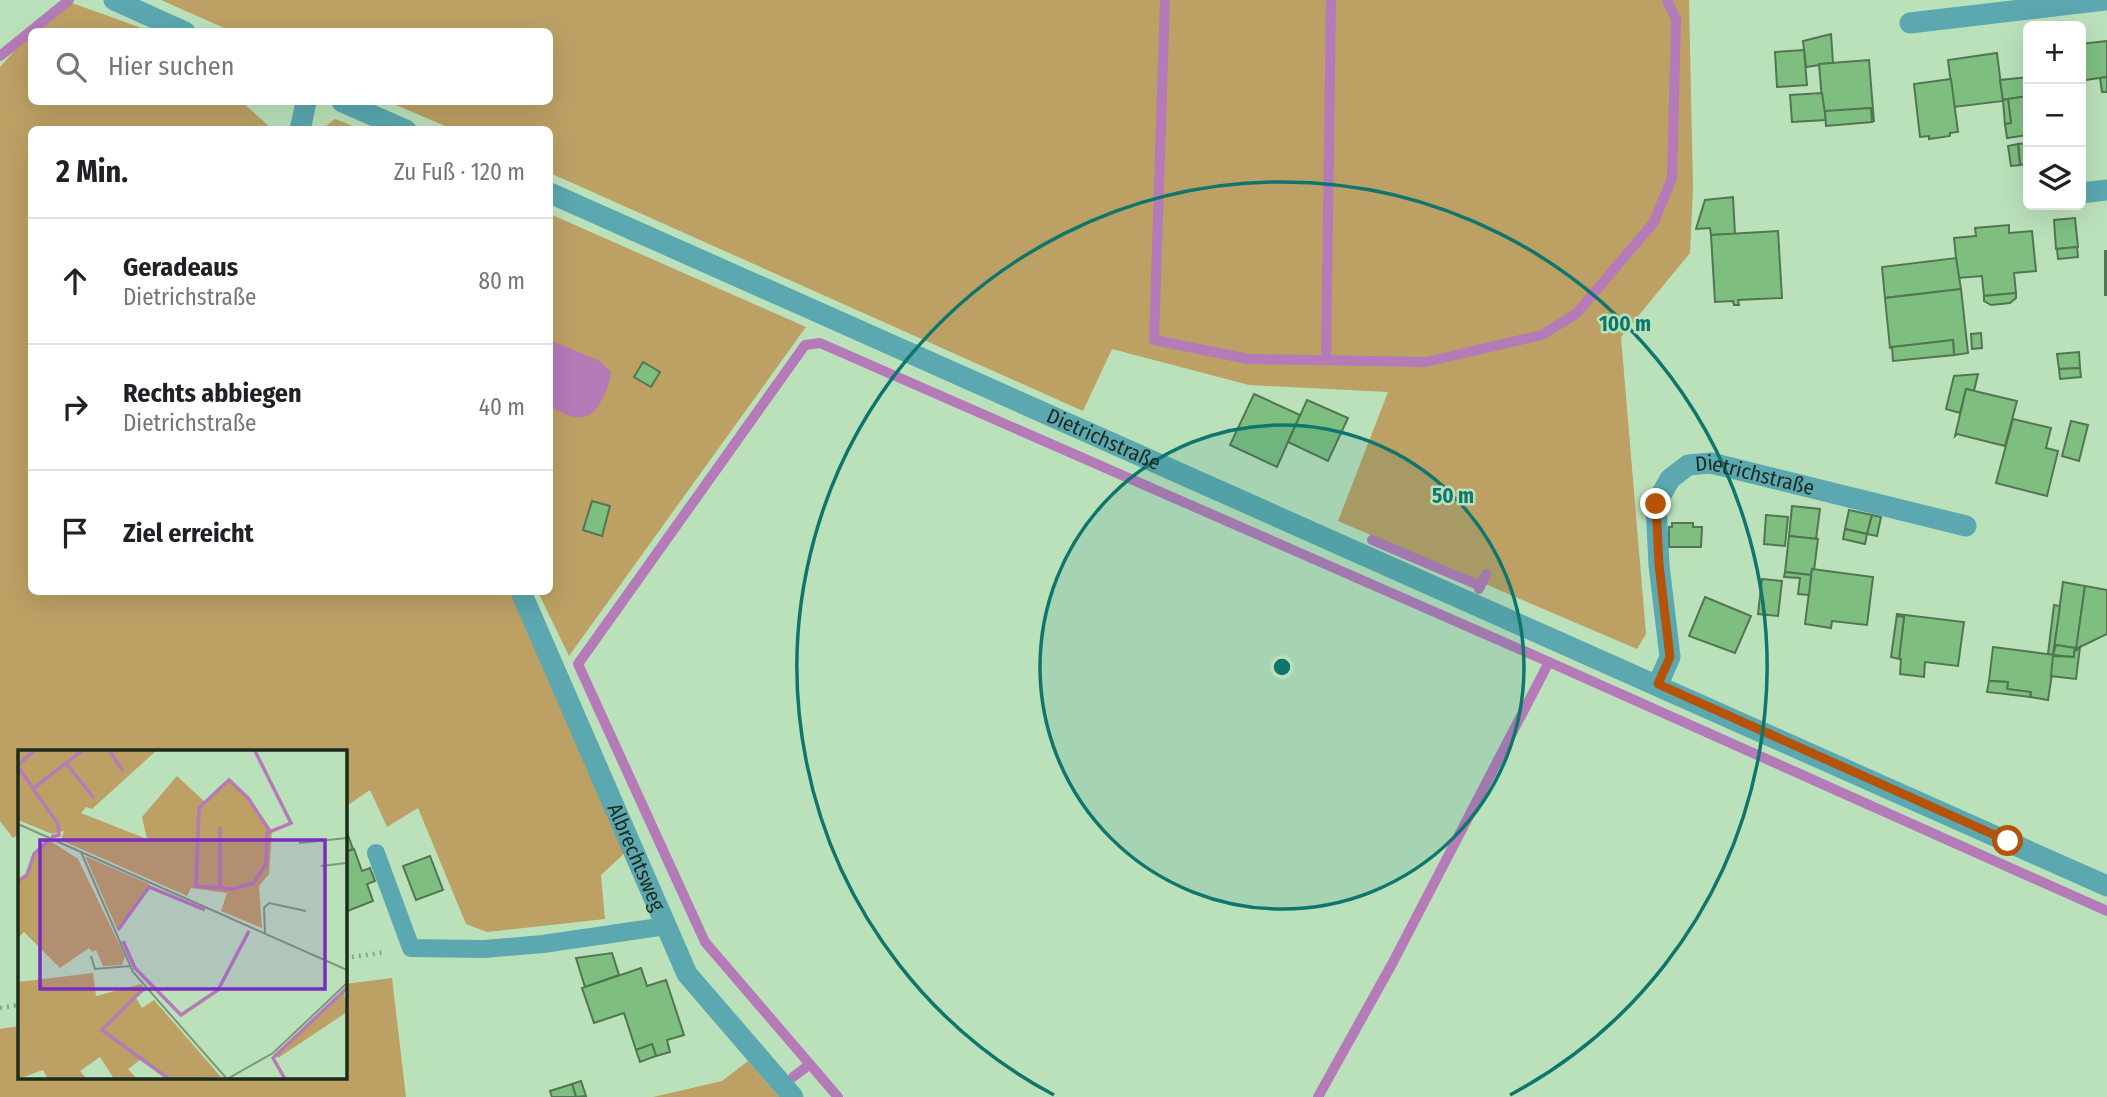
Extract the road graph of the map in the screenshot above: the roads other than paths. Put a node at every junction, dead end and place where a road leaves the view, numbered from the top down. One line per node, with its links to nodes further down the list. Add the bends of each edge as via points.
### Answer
1 (114, 0): 4 (street)
2 (2105, 0): 3 (street)
3 (1910, 23)
4 (176, 28)
5 (305, 105): 7 (street)
6 (349, 105): 8 (street)
7 (301, 126)
8 (397, 126)
9 (2107, 190): 10 (street)
10 (2086, 192)
11 (553, 194): 14 (street, Dietrichstraße)
12 (1966, 526): 14 (street, Dietrichstraße, via 1711,463 1688,465 1670,479 1656,504 1670,657)
13 (522, 595): 17 (street, Albrechtsweg)
14 (1658, 684): 16 (street, Dietrichstraße)
15 (376, 853): 17 (lane, via 411,948 543,944)
16 (2107, 886)
17 (666, 926): 18 (street, Albrechtsweg, via 687,974)
18 (793, 1097)

